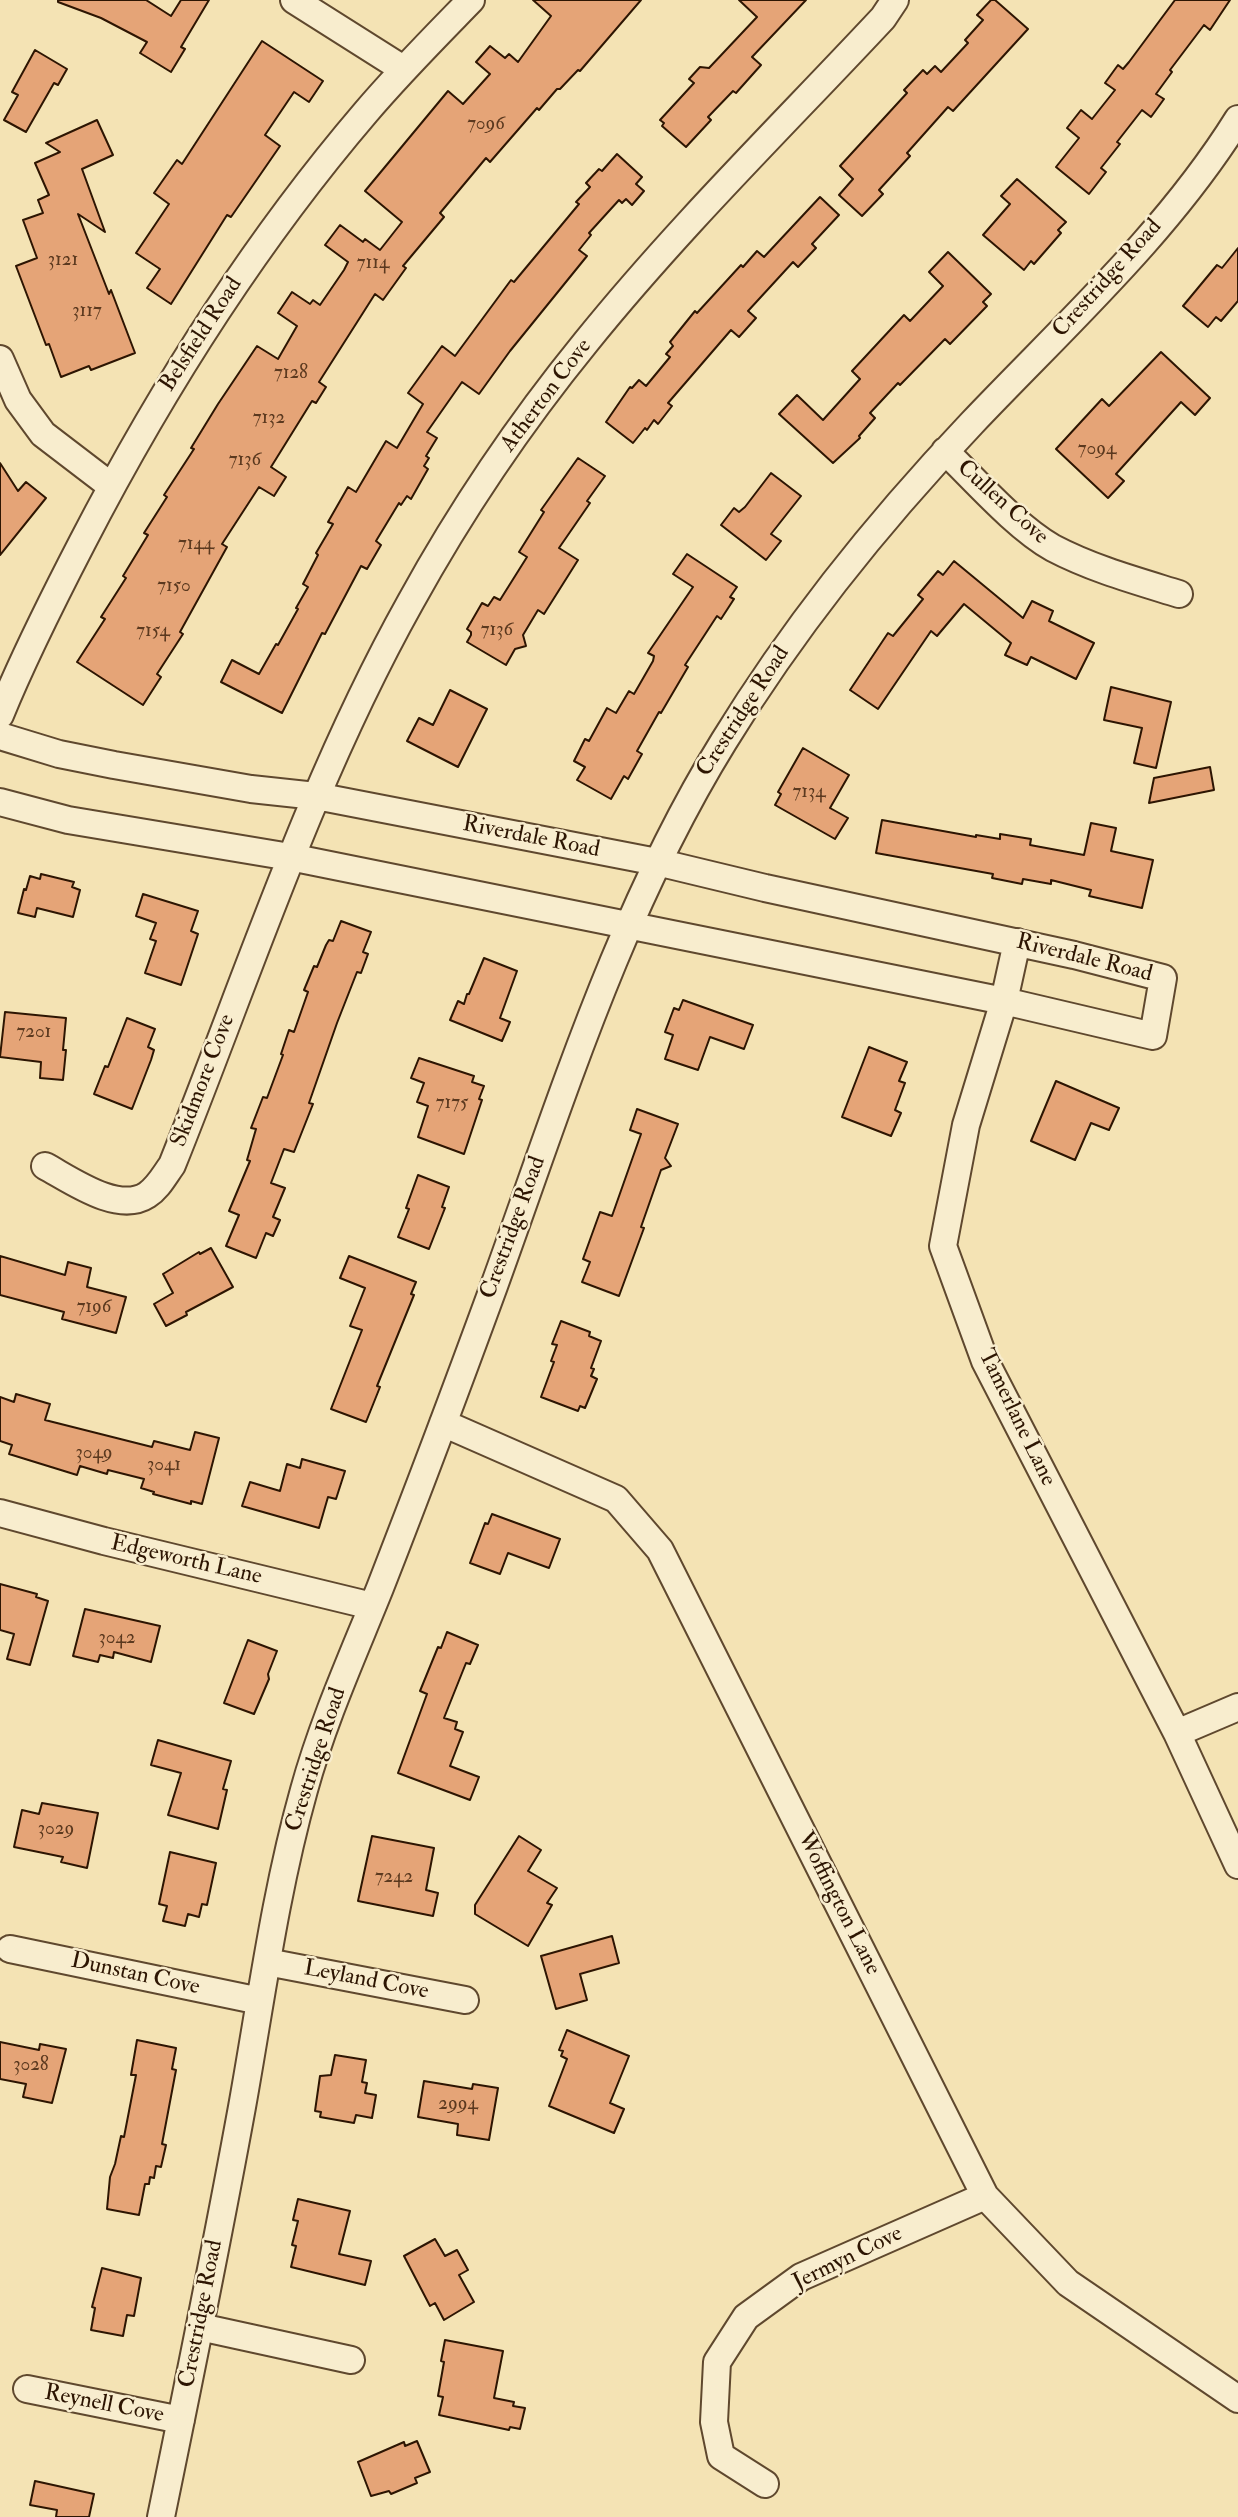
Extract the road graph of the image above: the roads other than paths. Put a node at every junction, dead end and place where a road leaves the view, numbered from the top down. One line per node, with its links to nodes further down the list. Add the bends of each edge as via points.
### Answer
1 (294, 0): 4 (street)
2 (471, 0): 4 (street, Belsfield Road)
3 (895, 0): 12 (street, Atherton Cove, via 638,282 534,411 466,509 410,603)
4 (403, 69): 8 (street, Belsfield Road, via 328,157 247,265)
5 (1233, 137): 7 (street, Crestridge Road, via 1113,276)
6 (0, 359): 8 (street, via 18,400 43,434)
7 (945, 452): 9 (street, Cullen Cove, via 1052,547 1101,569); 15 (street, Crestridge Road, via 831,584 775,662 712,761)
8 (111, 485): 10 (street, Belsfield Road)
9 (1179, 594)
10 (0, 715)
11 (0, 736): 12 (street, Riverdale Road, via 114,765)
12 (316, 796): 14 (street, Atherton Cove); 15 (street, Riverdale Road)
13 (0, 802): 14 (street, Riverdale Road, via 68,820)
14 (290, 857): 16 (street, Riverdale Road); 19 (street, Skidmore Cove, via 172,1165 159,1183 146,1196 131,1201 114,1199)
15 (657, 862): 16 (street, Crestridge Road); 17 (street, Riverdale Road)
16 (630, 926): 18 (street, Riverdale Road); 20 (street, Crestridge Road, via 579,1051)
17 (1017, 942): 18 (street, Tamerlane Lane); 18 (street, Riverdale Road, via 1164,978 1153,1036)
18 (1004, 1001): 24 (street, Tamerlane Lane, via 966,1125 943,1246 985,1362)
19 (45, 1166)
20 (443, 1423): 22 (street, Crestridge Road); 30 (street, Woffington Lane, via 616,1499 660,1550)
21 (0, 1513): 22 (street, Edgeworth Lane)
22 (372, 1606): 27 (street, Crestridge Road, via 304,1787)
23 (1238, 1707): 24 (street)
24 (1177, 1733): 25 (street, Tamerlane Lane)
25 (1238, 1865)
26 (10, 1949): 29 (street, Dunstan Cove)
27 (267, 1962): 28 (street, Leyland Cove); 29 (street, Crestridge Road)
28 (465, 2000)
29 (260, 2001): 31 (street, Crestridge Road)
30 (985, 2196): 34 (street, Woffington Lane, via 1068,2283); 36 (street, Jermyn Cove, via 801,2277 746,2317 717,2362 714,2422 721,2456)
31 (200, 2327): 32 (street); 35 (street, Crestridge Road)
32 (351, 2360)
33 (27, 2389): 35 (street, Reynell Cove)
34 (1238, 2399)
35 (181, 2420): 37 (street, Crestridge Road)
36 (765, 2484)
37 (161, 2517)

